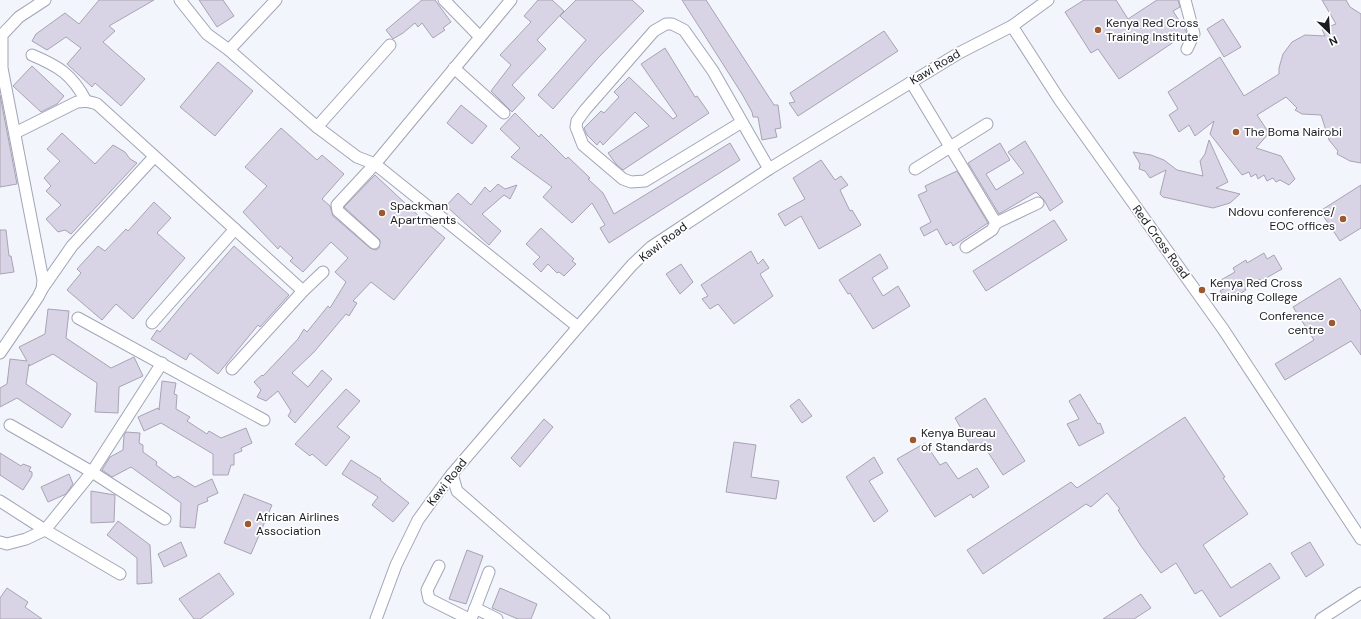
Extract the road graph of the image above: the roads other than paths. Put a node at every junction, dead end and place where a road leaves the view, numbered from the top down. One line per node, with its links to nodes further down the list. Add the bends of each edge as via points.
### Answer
1 (45, 0): 10 (street, via 19,17)
2 (180, 0): 14 (street, via 207,34)
3 (276, 0): 8 (street)
4 (444, 0): 11 (street)
5 (511, 0): 11 (street)
6 (1048, 0): 9 (street, Kawi Road)
7 (1185, 0): 13 (street, via 1194,34)
8 (265, 4): 14 (street)
9 (1012, 26): 17 (street, Kawi Road); 50 (street, Red Cross Road, via 1059,100 1223,329)
10 (1, 36): 23 (street, via 2,68)
11 (480, 37): 16 (street)
12 (390, 45): 22 (street)
13 (1187, 49)
14 (229, 50): 22 (street)
15 (32, 55): 18 (street, via 60,68 78,85)
16 (454, 68): 19 (street); 26 (street)
17 (910, 82): 24 (street); 27 (street, Kawi Road)
18 (86, 100): 23 (street); 25 (street, via 97,104)
19 (504, 113)
20 (742, 122): 20 (street, via 713,71 684,30 666,24 639,45 585,110 576,127 583,145 623,179 638,183 645,182); 27 (street)
21 (987, 124): 24 (street)
22 (317, 127): 26 (street, via 357,157)
23 (15, 133): 35 (street)
24 (950, 147): 28 (street); 30 (street)
25 (154, 157): 31 (street); 35 (street, via 72,246)
26 (375, 164): 32 (street, via 337,205 338,211); 39 (street)
27 (769, 168): 39 (street, Kawi Road, via 651,247)
28 (915, 169)
29 (1038, 203): 30 (street)
30 (996, 223): 33 (street, via 992,230)
31 (235, 229): 36 (street); 38 (street)
32 (374, 243)
33 (966, 247)
34 (323, 272): 36 (street)
35 (42, 289): 40 (street)
36 (303, 291): 42 (street)
37 (78, 318): 41 (street)
38 (152, 323)
39 (578, 327): 46 (street, Kawi Road)
40 (0, 353)
41 (162, 363): 43 (street); 45 (street)
42 (232, 369)
43 (264, 420)
44 (10, 425): 45 (street)
45 (92, 472): 48 (street); 49 (street)
46 (452, 474): 57 (street, Kawi Road, via 418,520 396,565); 60 (street, via 457,491)
47 (0, 501): 49 (street)
48 (165, 519)
49 (45, 530): 51 (street, via 26,539 7,544); 54 (street)
50 (1361, 539)
51 (0, 542)
52 (439, 566): 58 (street, via 427,590 429,599)
53 (489, 572): 56 (street)
54 (120, 574)
55 (1361, 593): 61 (street)
56 (475, 608): 58 (street); 59 (street)
57 (376, 619)
58 (470, 619)
59 (497, 619)
60 (604, 619)
61 (1320, 619)

